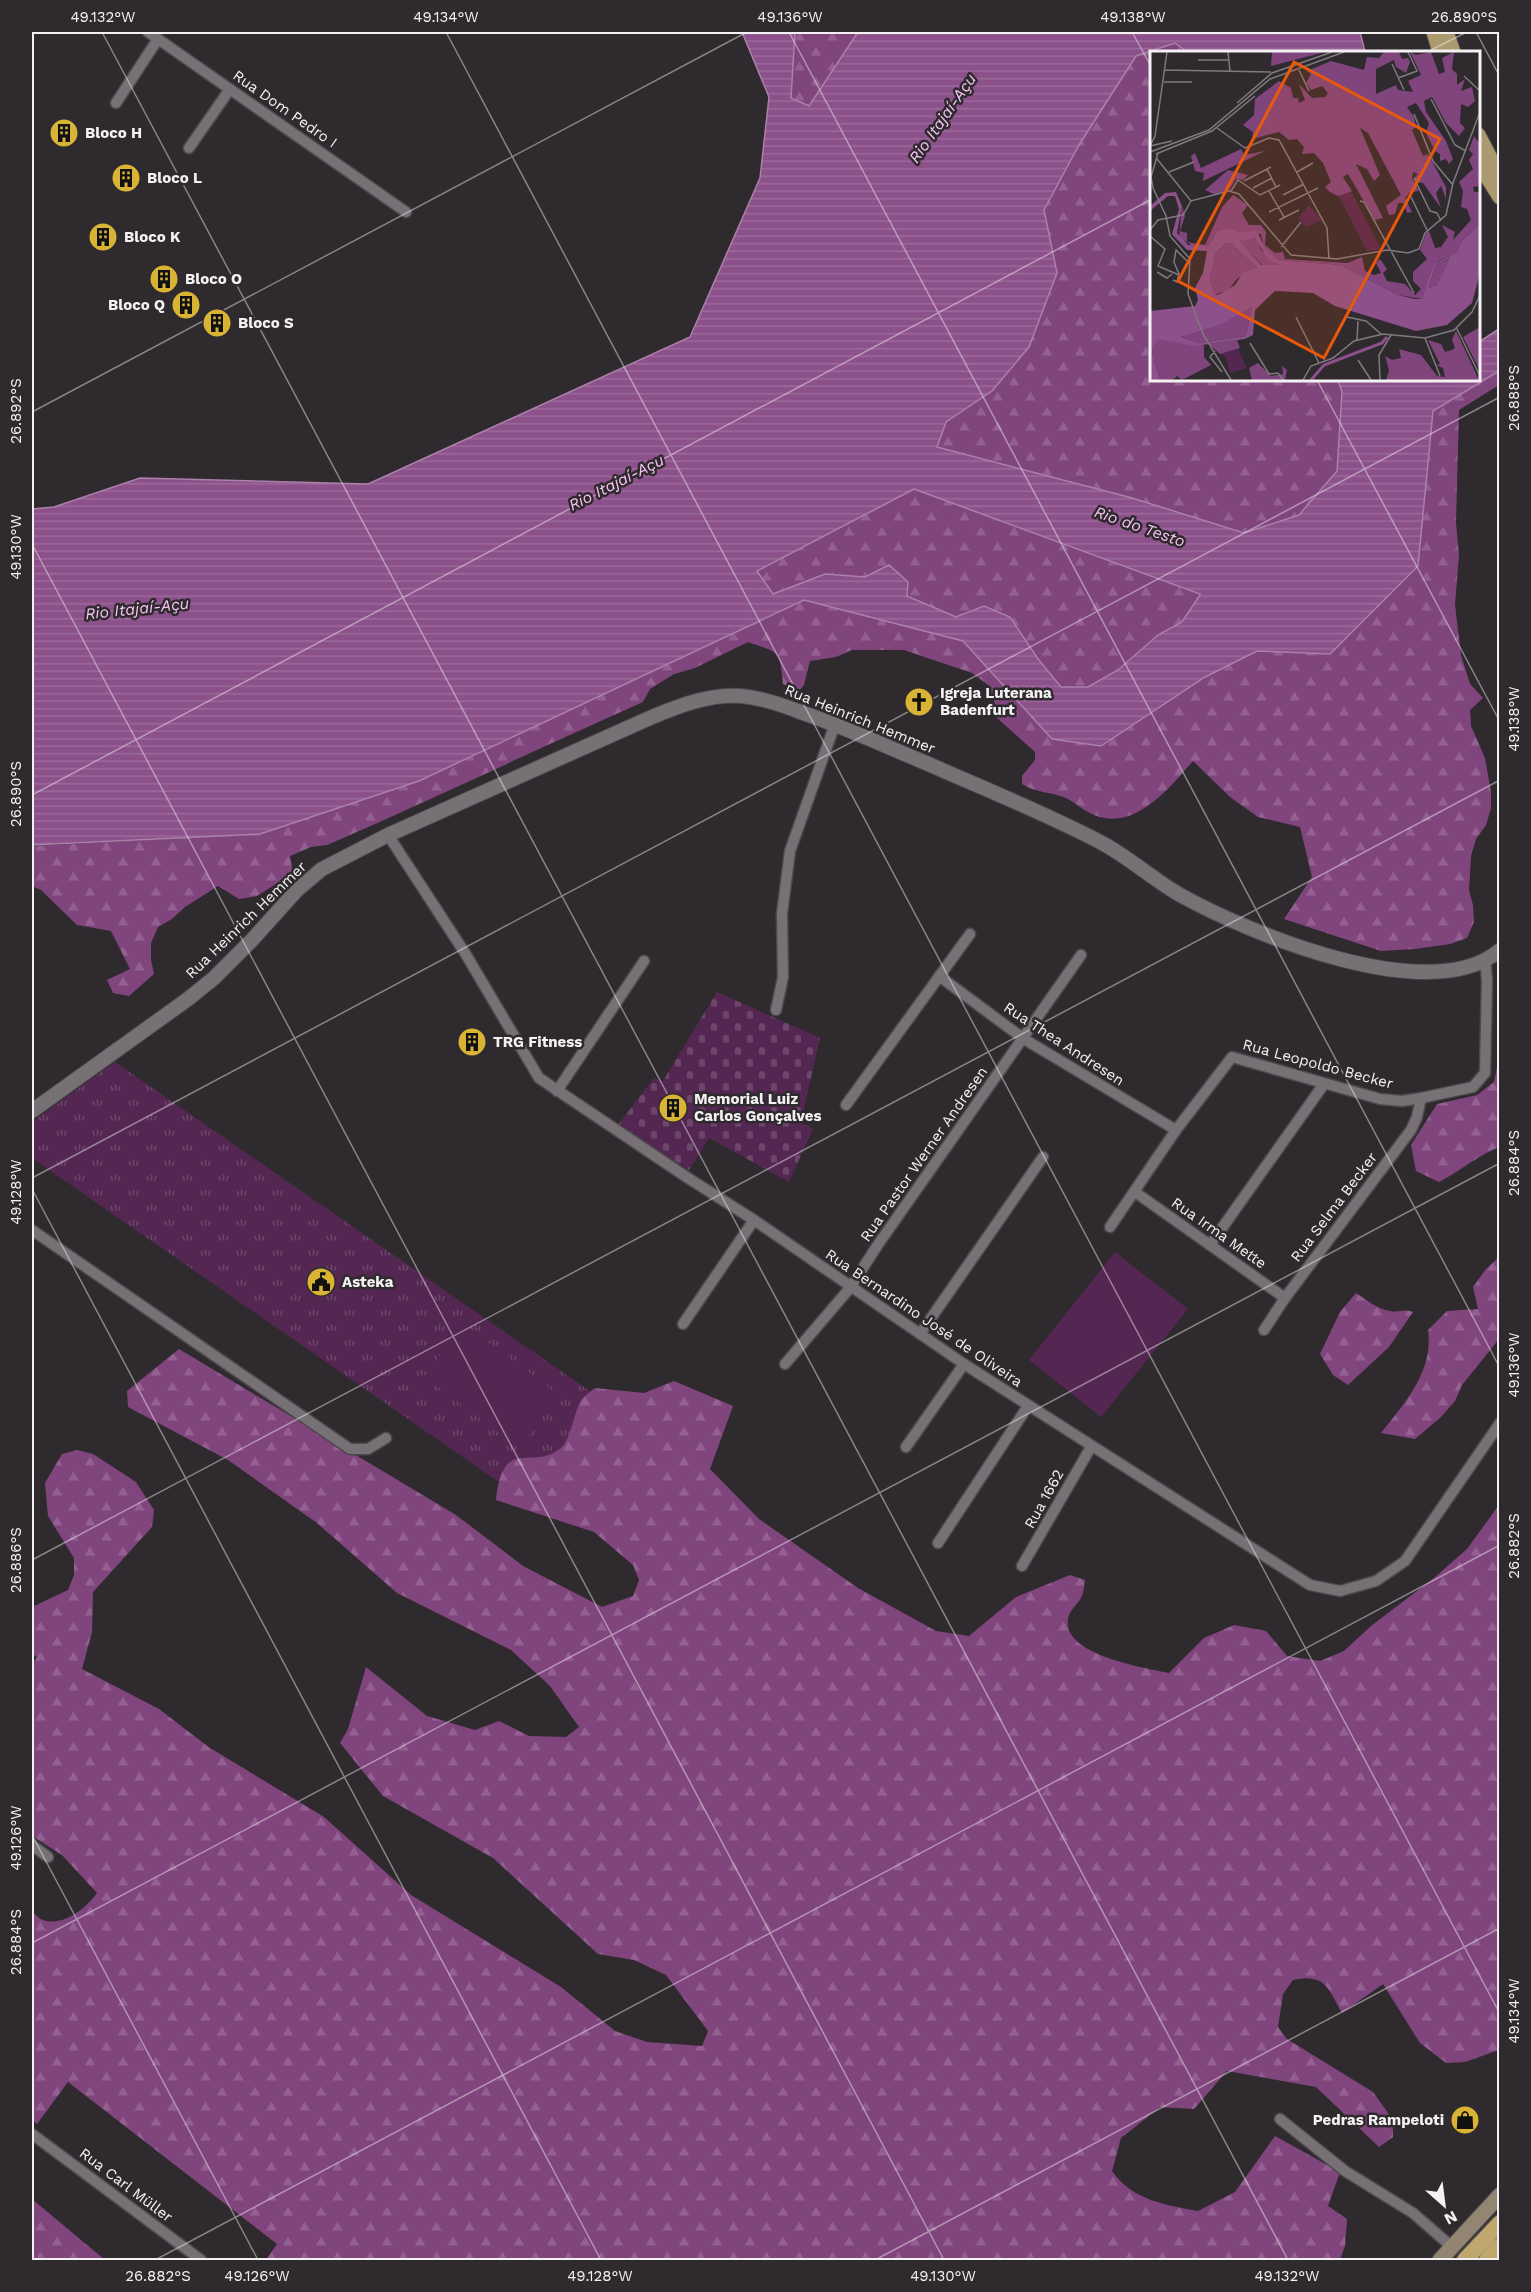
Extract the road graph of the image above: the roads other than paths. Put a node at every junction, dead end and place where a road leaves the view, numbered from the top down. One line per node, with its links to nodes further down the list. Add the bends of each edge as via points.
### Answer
1 (148, 32): 4 (street, Rua Dom Pedro I)
2 (1434, 32): 5 (main road)
3 (1446, 32): 6 (main road)
4 (158, 39): 7 (street, Rua Dom Pedro I); 8 (street)
5 (1440, 51)
6 (1453, 51)
7 (230, 89): 10 (street); 14 (street, Rua Dom Pedro I)
8 (116, 103)
9 (1480, 137): 12 (main road)
10 (189, 148)
11 (1480, 164): 13 (main road)
12 (1500, 177)
13 (1500, 197)
14 (406, 212)
15 (835, 724): 16 (street, Rua Heinrich Hemmer, via 771,701 717,696 652,717); 20 (street, Rua Heinrich Hemmer, via 1060,822 1105,845 1180,895 1265,934 1321,954 1401,971 1435,972); 23 (street, via 790,850 782,914 783,978)
16 (388, 835): 26 (street, Rua Bernardino José de Oliveira, via 540,1078); 29 (street, Rua Heinrich Hemmer, via 322,869 214,978)
17 (970, 934): 22 (street)
18 (1500, 950): 20 (street, Rua Heinrich Hemmer)
19 (1081, 955): 24 (street, Rua Pastor Werner Andresen)
20 (1485, 960): 27 (street, Rua Leopoldo Becker, via 1485,1073 1473,1087)
21 (644, 961): 26 (street)
22 (939, 976): 24 (street, Rua Thea Andresen); 28 (street)
23 (776, 1010)
24 (1024, 1039): 30 (street, Rua Thea Andresen); 37 (street, Rua Pastor Werner Andresen)
25 (1324, 1084): 27 (street, Rua Leopoldo Becker, via 1380,1099); 30 (street, Rua Leopoldo Becker, via 1232,1058); 36 (street)
26 (557, 1091): 33 (street, Rua Bernardino José de Oliveira)
27 (1421, 1098): 38 (street, Rua Selma Becker, via 1411,1130)
28 (846, 1105)
29 (32, 1111)
30 (1176, 1131): 32 (street, Rua Leopoldo Becker)
31 (1043, 1157): 41 (street)
32 (1135, 1192): 34 (street, Rua Leopoldo Becker); 36 (street, Rua Irma Mette)
33 (754, 1220): 37 (street, Rua Bernardino José de Oliveira); 39 (street)
34 (1110, 1227)
35 (32, 1230): 46 (street, via 350,1449 368,1449)
36 (1210, 1245): 38 (street, Rua Irma Mette)
37 (850, 1288): 41 (street, Rua Bernardino José de Oliveira); 42 (street, Rua Pastor Werner Andresen)
38 (1285, 1298): 40 (street, Rua Selma Becker)
39 (683, 1324)
40 (1264, 1330)
41 (920, 1334): 43 (street, Rua Bernardino José de Oliveira)
42 (785, 1364)
43 (964, 1364): 44 (street, Rua Bernardino José de Oliveira); 47 (street)
44 (1028, 1406): 48 (street, Rua Bernardino José de Oliveira); 49 (street)
45 (1500, 1423): 48 (street, Rua Bernardino José de Oliveira, via 1405,1561 1376,1581 1340,1591 1310,1585)
46 (386, 1438)
47 (906, 1446)
48 (1091, 1447): 50 (street, Rua 1662)
49 (938, 1543)
50 (1022, 1566)
51 (32, 1845): 52 (street)
52 (48, 1857)
53 (1280, 2119): 57 (street, via 1346,2171 1413,2213)
54 (32, 2134): 59 (street, Rua Carl Müller)
55 (1500, 2195): 57 (main road)
56 (1500, 2223): 61 (highway)
57 (1452, 2247): 60 (main road)
58 (1500, 2248): 62 (highway); 63 (highway)
59 (201, 2260)
60 (1440, 2260)
61 (1465, 2260)
62 (1487, 2260)
63 (1491, 2260)

